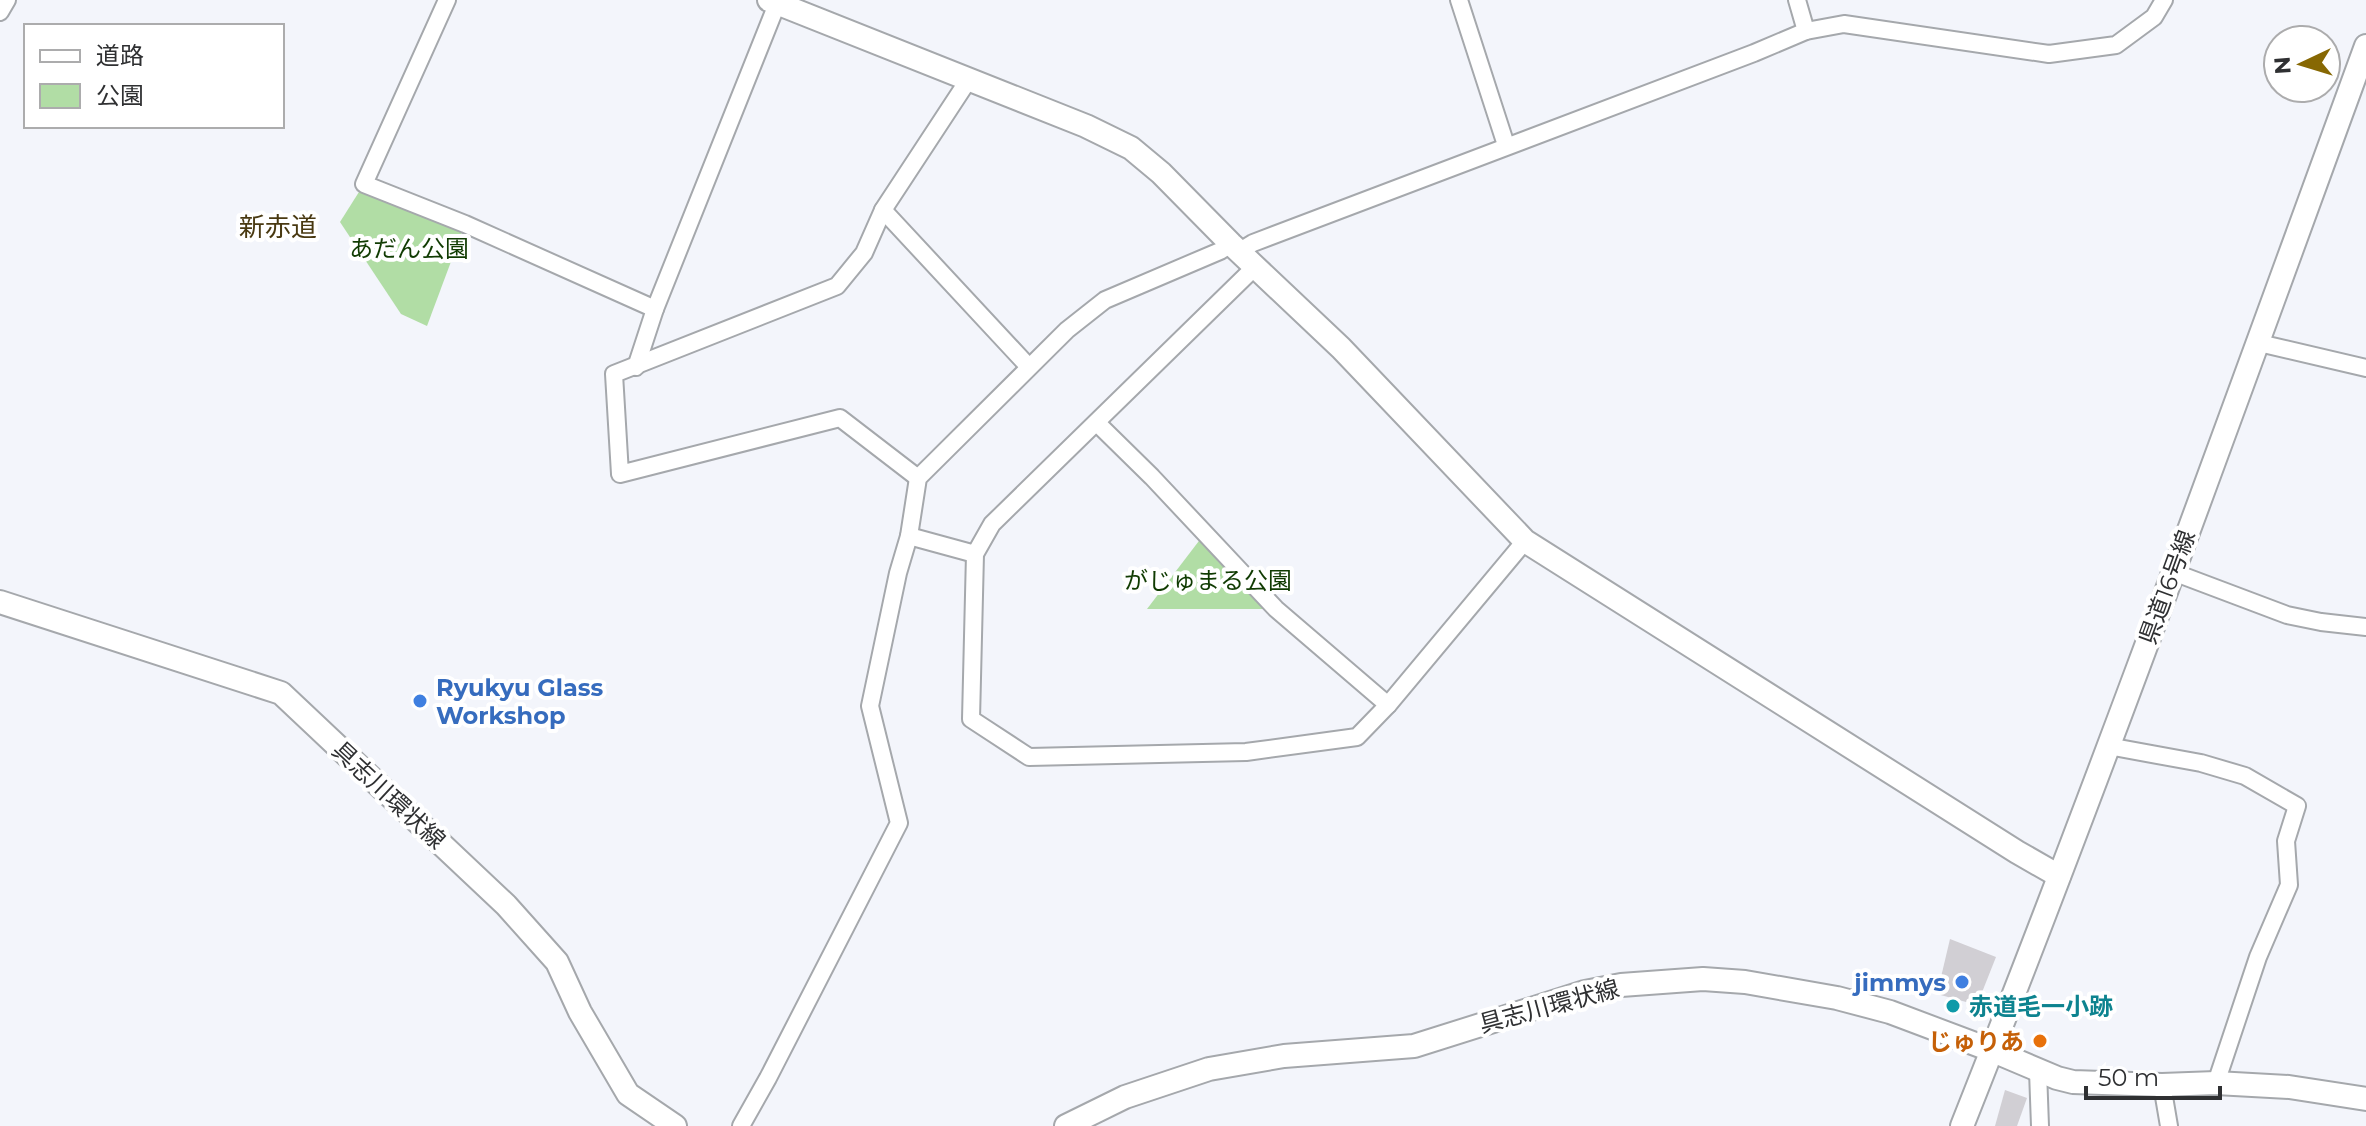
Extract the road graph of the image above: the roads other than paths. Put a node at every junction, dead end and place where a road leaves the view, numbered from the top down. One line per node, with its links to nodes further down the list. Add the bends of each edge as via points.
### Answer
1 (7, 0): 7 (street)
2 (447, 0): 14 (street, via 364,184)
3 (1459, 0): 11 (street)
4 (1797, 0): 8 (street)
5 (2164, 0): 8 (street, via 2154,17 2116,45 2049,54 1844,24)
6 (773, 2): 10 (main road); 14 (street)
7 (0, 12)
8 (1806, 31): 11 (street)
9 (2366, 46): 15 (main road, 県道16号線)
10 (969, 79): 12 (street); 13 (main road, via 1131,148)
11 (1506, 145): 13 (street, via 1253,243)
12 (883, 210): 16 (street, via 864,253 837,286); 17 (street)
13 (1242, 253): 17 (street, via 1220,251 1105,300); 19 (street); 22 (main road, via 1341,348)
14 (655, 309): 16 (street)
15 (2259, 343): 18 (street); 24 (main road, 県道16号線)
16 (636, 367): 20 (street, via 614,374 620,474 840,418)
17 (1029, 367): 20 (street)
18 (2366, 368)
19 (1097, 423): 23 (street, via 992,524); 27 (street, via 1276,609)
20 (918, 478): 21 (street)
21 (909, 536): 23 (street); 36 (street, via 870,706 899,823)
22 (1525, 541): 27 (street); 29 (main road)
23 (975, 554): 27 (street, via 971,719 1029,757 1246,752 1357,737)
24 (2173, 572): 26 (street, via 2287,615); 28 (main road, 県道16号線)
25 (0, 602): 35 (main road, 具志川環状線, via 281,693 506,905 557,962 628,1094)
26 (2366, 627)
27 (1388, 705)
28 (2108, 746): 29 (main road, 県道16号線); 32 (street, via 2245,776 2297,806 2286,841 2289,885 2258,957)
29 (2059, 876): 30 (main road, 県道16号線)
30 (1991, 1050): 31 (main road, 具志川環状線); 37 (main road, 具志川環状線, via 1837,998 1745,982 1660,981 1585,992 1414,1046 1284,1056 1209,1069 1125,1097); 38 (main road, 県道16号線)
31 (2038, 1071): 33 (main road, 具志川環状線, via 2073,1082); 39 (street)
32 (2216, 1083): 33 (main road, 具志川環状線); 34 (main road, 具志川環状線)
33 (2162, 1085): 40 (street)
34 (2366, 1099)
35 (675, 1126)
36 (741, 1126)
37 (1066, 1126)
38 (1962, 1126)
39 (2040, 1126)
40 (2169, 1126)

